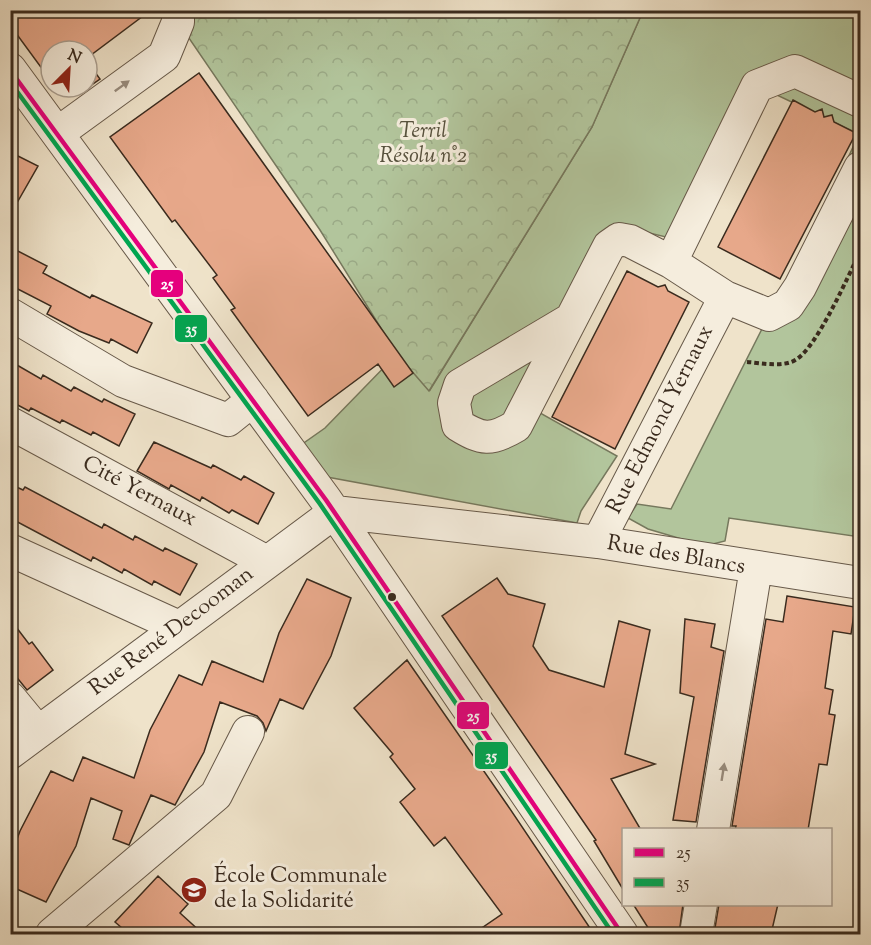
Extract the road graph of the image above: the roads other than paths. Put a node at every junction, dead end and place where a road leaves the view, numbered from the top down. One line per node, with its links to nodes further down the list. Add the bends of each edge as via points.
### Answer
1 (178, 10): 4 (street, one-way to 1, via 164,56 178,22)
2 (10, 69): 4 (street)
3 (861, 101): 6 (street, via 795,71 757,86)
4 (58, 133): 10 (street)
5 (861, 168): 7 (street, via 788,305 769,315)
6 (671, 262): 7 (street); 9 (street, via 619,239 609,246)
7 (725, 297): 13 (street, Rue Edmond Yernaux)
8 (10, 314): 10 (street, via 123,381 228,420)
9 (571, 319)
10 (253, 400): 12 (street)
11 (10, 423): 15 (street, Cité Yernaux)
12 (335, 512): 13 (street, Rue des Blancs); 15 (street, Rue René Decooman); 26 (street)
13 (598, 542): 16 (street, Rue des Blancs)
14 (10, 550): 18 (street)
15 (267, 562): 18 (street, Rue René Decooman)
16 (756, 568): 17 (street); 23 (street, Rue des Blancs, one-way to 16)
17 (861, 583)
18 (179, 627): 20 (street, Rue René Decooman)
19 (10, 698): 20 (street)
20 (38, 732): 22 (street, Rue René Decooman)
21 (248, 732): 25 (street, via 216,795)
22 (10, 753)
23 (713, 828)
24 (701, 906): 27 (street)
25 (52, 934)
26 (622, 934)
27 (696, 934)

